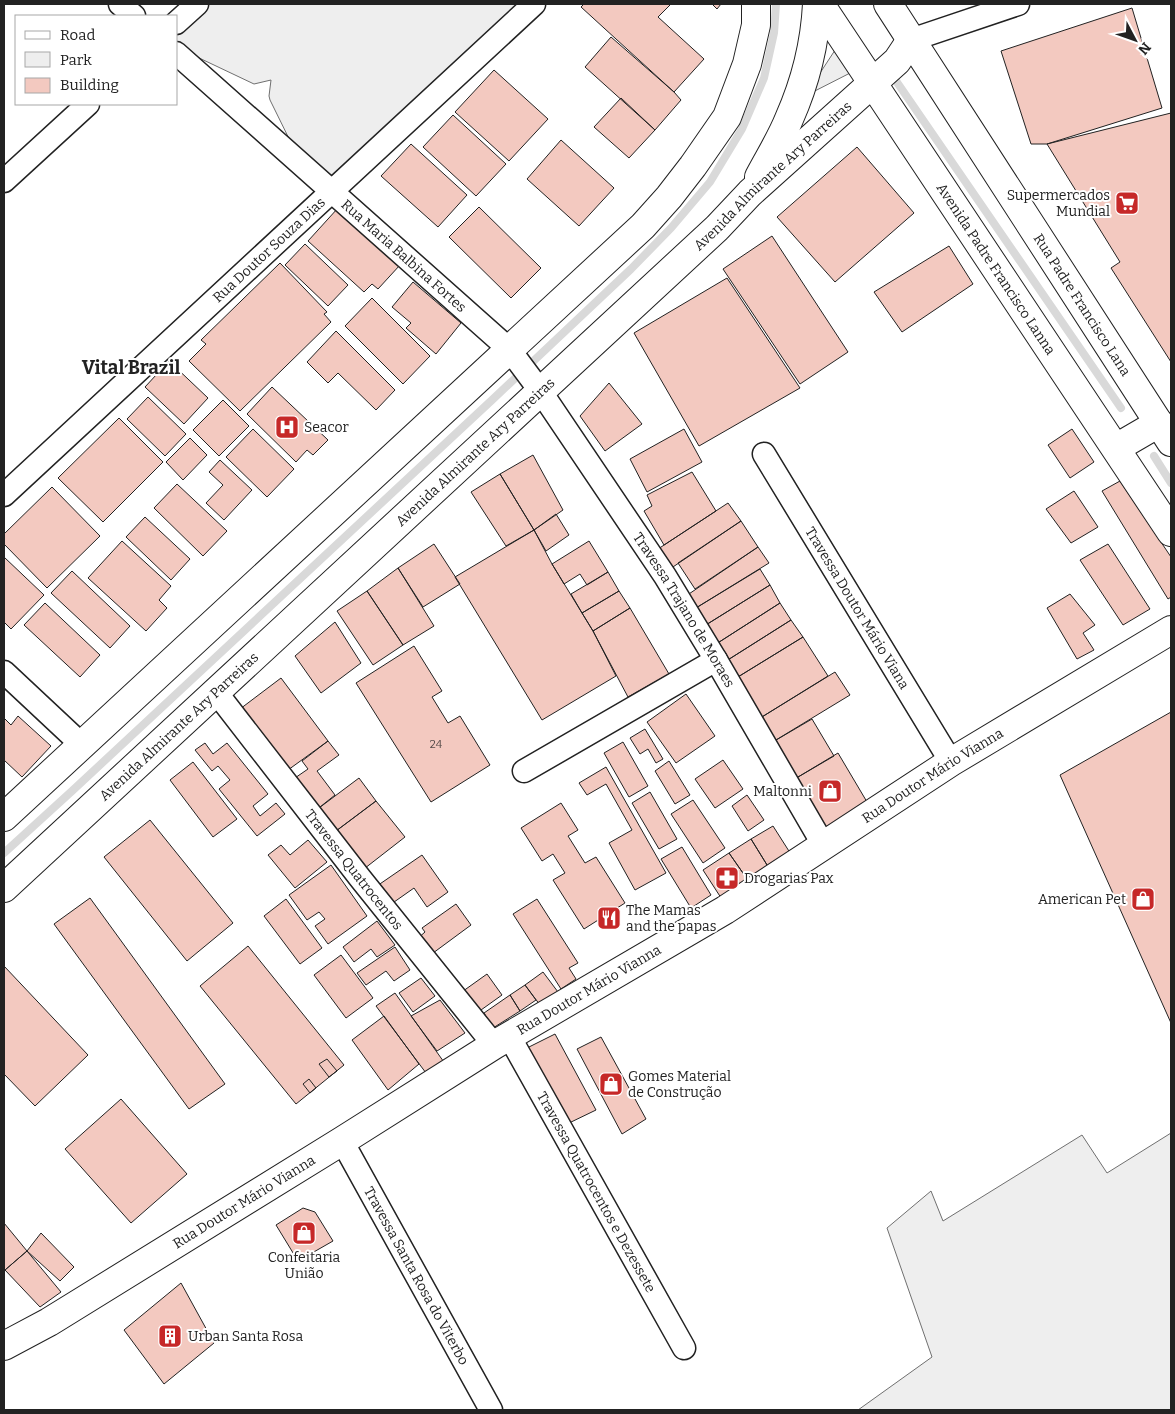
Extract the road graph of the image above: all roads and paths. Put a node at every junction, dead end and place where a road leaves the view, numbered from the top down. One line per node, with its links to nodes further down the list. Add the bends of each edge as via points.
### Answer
1 (120, 4): 8 (street)
2 (197, 4): 9 (street)
3 (534, 4): 15 (street, Rua Doutor Souza Dias)
4 (756, 4): 17 (main road, via 756,25 747,64 727,117 669,197)
5 (819, 4): 12 (main road, Avenida Padre Francisco Lanna); 16 (main road, via 806,72 796,100)
6 (888, 4): 10 (main road)
7 (1018, 4): 10 (street)
8 (133, 15)
9 (178, 21)
10 (911, 40): 12 (main road, Avenida Almirante Ary Parreiras, via 897,61); 19 (main road, Rua Padre Francisco Lana)
11 (178, 56): 15 (street, Rua Maria Balbina Fortes)
12 (874, 82): 16 (main road, Avenida Almirante Ary Parreiras); 20 (main road, Avenida Padre Francisco Lanna)
13 (87, 105): 14 (street)
14 (4, 181)
15 (332, 191): 17 (street, Rua Maria Balbina Fortes); 22 (street, Rua Doutor Souza Dias)
16 (750, 193): 18 (main road, Avenida Almirante Ary Parreiras, via 717,228)
17 (514, 355): 18 (street, Rua Maria Balbina Fortes); 28 (main road)
18 (537, 386): 25 (street, Travessa Trajano de Moraes, via 665,576); 27 (main road, Avenida Almirante Ary Parreiras)
19 (1165, 432): 20 (main road)
20 (1116, 448): 23 (main road, Avenida Padre Francisco Lanna)
21 (764, 454): 29 (street, Travessa Doutor Mário Viana)
22 (4, 495)
23 (1171, 532)
24 (1171, 630): 29 (main road, Rua Doutor Mário Vianna)
25 (716, 660): 30 (street); 32 (street, Travessa Trajano de Moraes)
26 (4, 672): 28 (street)
27 (216, 692): 33 (main road, Avenida Almirante Ary Parreiras); 34 (street, Travessa Quatrocentos, via 378,900)
28 (82, 745): 31 (main road)
29 (952, 762): 32 (main road, Rua Doutor Mário Vianna)
30 (524, 772)
31 (4, 817)
32 (824, 846): 34 (main road, Rua Doutor Mário Vianna, via 724,910)
33 (4, 888)
34 (501, 1041): 35 (main road, Rua Doutor Mário Vianna); 37 (street, Travessa Quatrocentos e Dezessete)
35 (342, 1141): 36 (main road, Rua Doutor Mário Vianna, via 49,1322); 38 (street, Travessa Santa Rosa do Viterbo)
36 (4, 1346)
37 (684, 1348)
38 (491, 1410)

